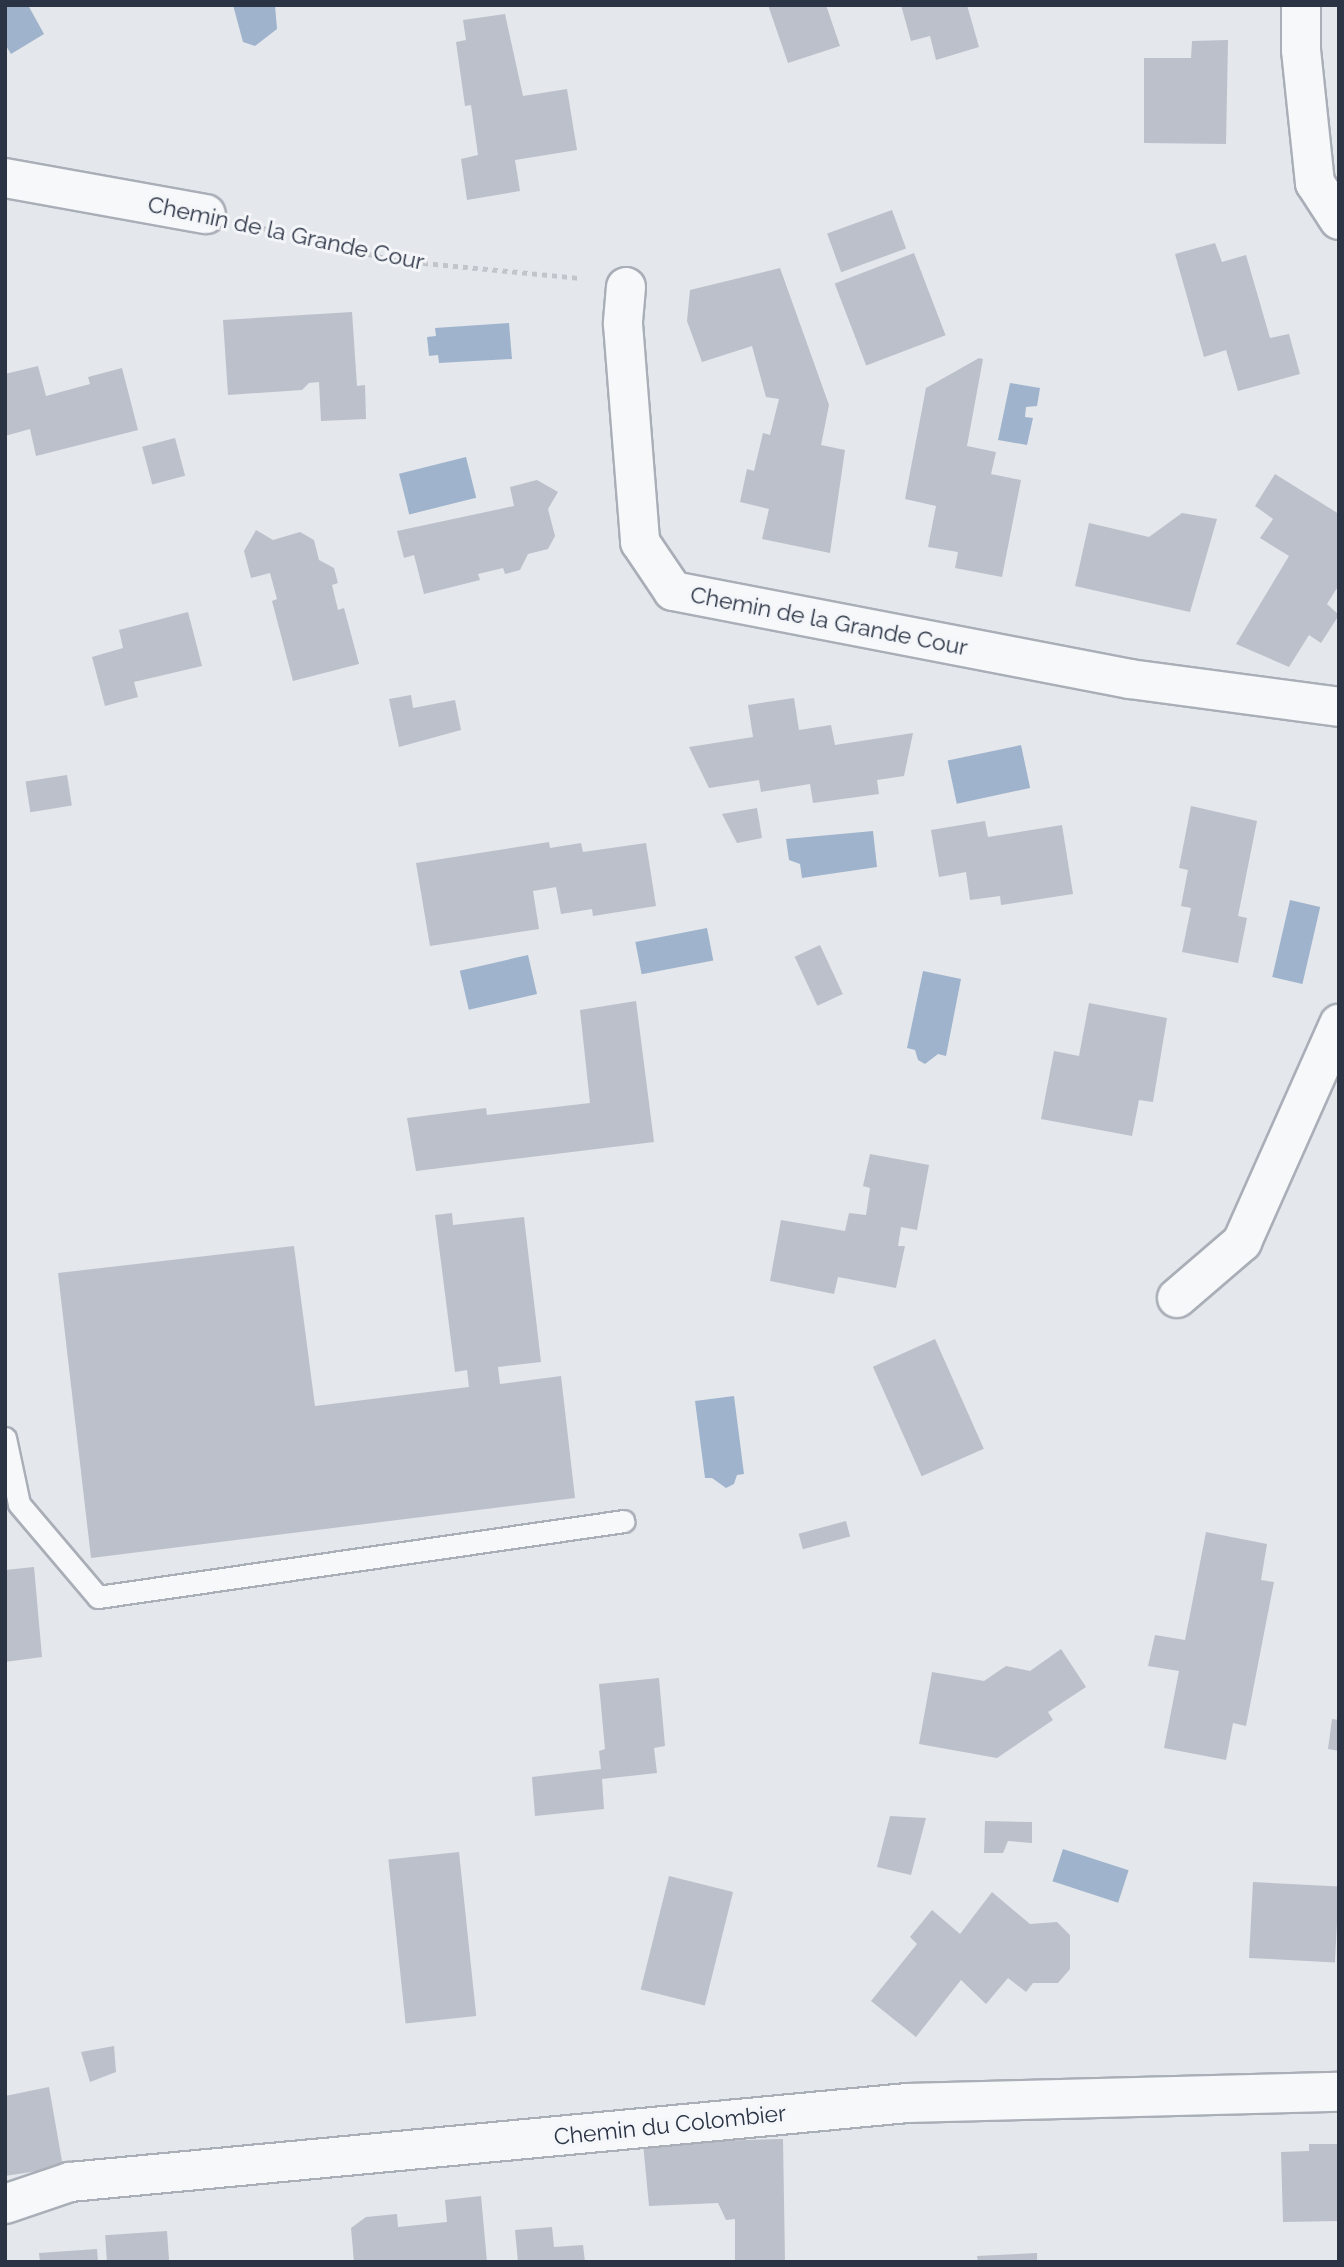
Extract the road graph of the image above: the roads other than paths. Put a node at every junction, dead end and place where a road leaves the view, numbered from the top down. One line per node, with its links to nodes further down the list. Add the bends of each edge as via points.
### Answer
1 (1301, 5): 4 (street, via 1301,50 1315,183)
2 (5, 178): 3 (street, Chemin de la Grande Cour)
3 (206, 214)
4 (1339, 220)
5 (626, 287): 6 (street, Chemin de la Grande Cour, via 623,324 640,542 673,591 1130,679)
6 (1339, 707)
7 (1339, 1024): 8 (street, via 1242,1242)
8 (1177, 1298)
9 (5, 1438): 10 (lane, via 19,1504 98,1597)
10 (624, 1521)
11 (1339, 2092): 12 (street, Chemin du Colombier, via 907,2103 70,2182)
12 (5, 2204)

